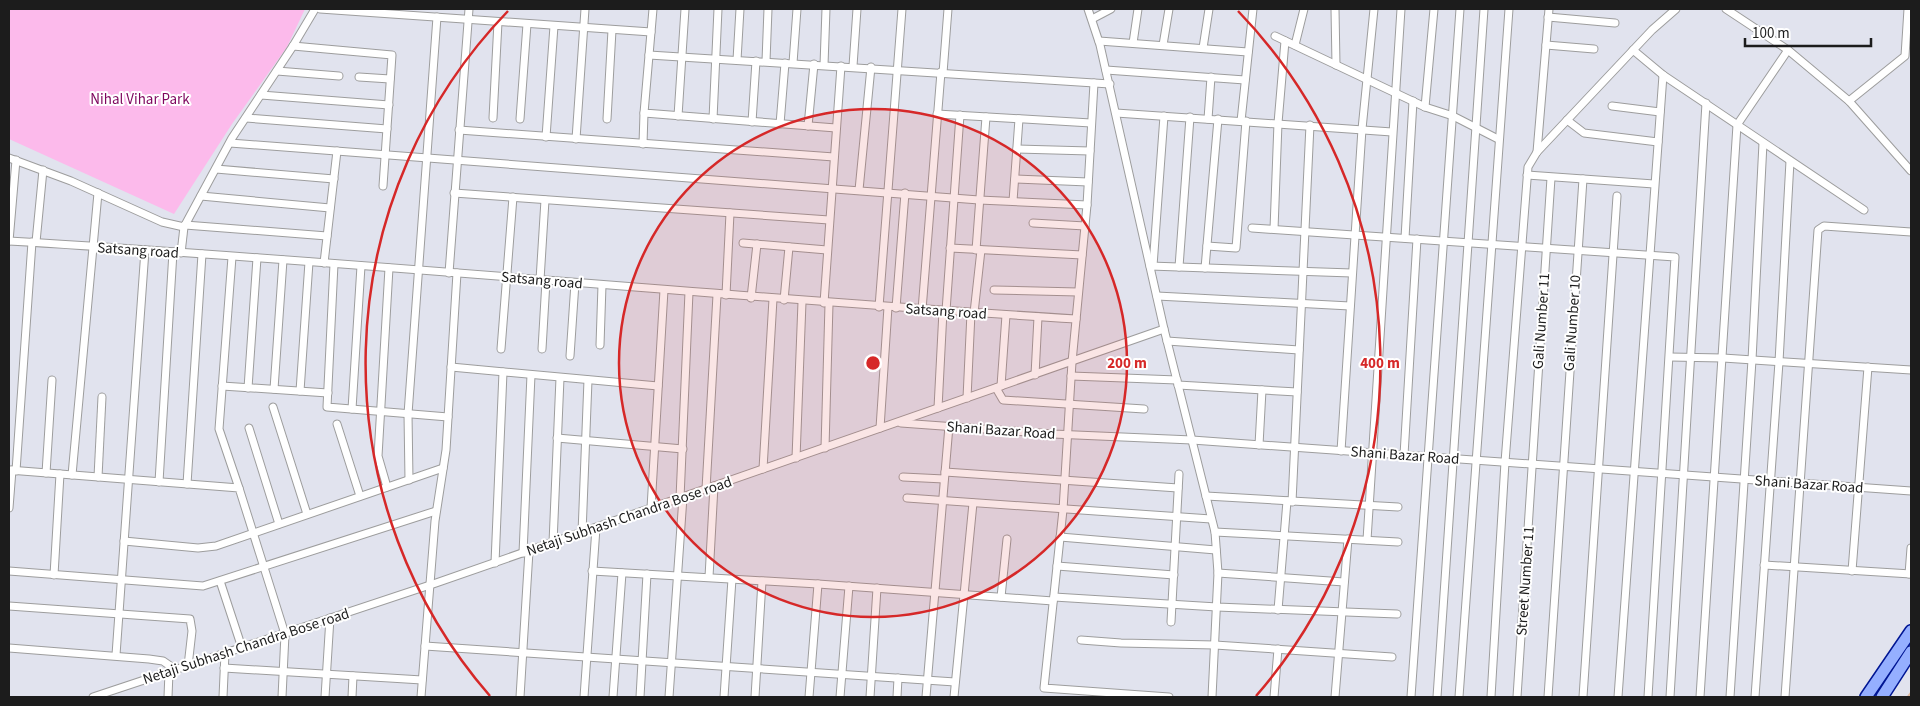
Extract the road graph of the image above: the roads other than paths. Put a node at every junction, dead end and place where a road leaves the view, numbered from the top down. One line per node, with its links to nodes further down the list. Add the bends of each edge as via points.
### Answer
1 (315, 9): 50 (street)
2 (320, 9): 33 (street)
3 (469, 9): 35 (street)
4 (585, 9): 40 (street)
5 (653, 9): 42 (street)
6 (685, 9): 58 (street)
7 (718, 9): 59 (street)
8 (740, 9): 60 (street)
9 (768, 9): 62 (street)
10 (797, 9): 64 (street)
11 (826, 9): 66 (street)
12 (857, 9): 69 (street)
13 (902, 9): 71 (street)
14 (948, 9): 74 (street)
15 (1088, 9): 34 (street)
16 (1111, 9): 34 (street)
17 (1138, 9): 46 (street)
18 (1169, 9): 47 (street)
19 (1209, 9): 51 (street)
20 (1253, 9): 55 (street)
21 (1304, 9): 48 (street)
22 (1335, 9): 67 (street)
23 (1374, 9): 80 (street)
24 (1401, 9): 84 (street)
25 (1434, 9): 91 (street)
26 (1460, 9): 99 (street)
27 (1484, 9): 119 (street)
28 (1509, 9): 127 (street)
29 (1676, 9): 53 (street)
30 (1726, 9): 54 (street)
31 (1908, 9): 57 (street)
32 (1548, 13): 37 (street); 49 (street)
33 (437, 17): 35 (street); 138 (street)
34 (1092, 19): 44 (street)
35 (468, 20): 36 (street); 123 (street)
36 (498, 22): 38 (street); 103 (street)
37 (1615, 22)
38 (527, 24): 39 (street); 105 (street)
39 (554, 26): 40 (street); 125 (street)
40 (583, 28): 41 (street); 126 (street)
41 (612, 30): 42 (street); 106 (street)
42 (651, 32): 56 (street)
43 (1275, 36): 45 (street)
44 (1099, 41): 46 (street); 72 (street)
45 (1285, 41): 48 (street); 114 (street)
46 (1133, 43): 47 (street)
47 (1163, 45): 51 (street)
48 (1295, 45): 67 (street)
49 (1546, 45): 52 (street); 135 (street)
50 (293, 46): 73 (street); 79 (street, via 392,55)
51 (1203, 48): 55 (street)
52 (1594, 49)
53 (1633, 50): 75 (street); 110 (street)
54 (1788, 50): 86 (street); 118 (street)
55 (1248, 52): 81 (street)
56 (649, 55): 58 (street); 94 (street)
57 (1908, 56): 86 (street)
58 (683, 57): 59 (street); 97 (street)
59 (717, 59): 60 (street); 107 (street)
60 (737, 60): 61 (street)
61 (756, 61): 62 (street); 112 (street)
62 (766, 62): 63 (street)
63 (785, 63): 64 (street); 115 (street)
64 (793, 63): 65 (street)
65 (814, 64): 66 (street); 117 (street)
66 (824, 65): 68 (street)
67 (1336, 65): 80 (street)
68 (841, 66): 69 (street); 120 (street)
69 (853, 66): 70 (street)
70 (871, 67): 71 (street); 154 (street)
71 (898, 69): 74 (street); 155 (street)
72 (1106, 70): 78 (street); 83 (street)
73 (277, 71): 76 (street); 85 (street)
74 (942, 73): 82 (street); 95 (street)
75 (1663, 75): 88 (street); 92 (street)
76 (339, 76)
77 (359, 77): 79 (street)
78 (1211, 77): 81 (street); 104 (street)
79 (390, 79): 89 (street)
80 (1367, 79): 84 (street); 122 (street)
81 (1246, 80): 111 (street)
82 (1094, 83): 83 (street); 113 (street)
83 (1110, 84): 93 (street)
84 (1395, 92): 87 (street); 124 (street)
85 (261, 95): 89 (street); 102 (street)
86 (1849, 101): 144 (street)
87 (1414, 102): 91 (street); 182 (street)
88 (1706, 103): 118 (street); 257 (street)
89 (388, 105): 121 (street)
90 (1612, 106): 92 (street)
91 (1425, 107): 99 (street)
92 (1660, 112): 128 (street)
93 (1116, 113): 98 (street); 214 (street)
94 (644, 114): 97 (street); 131 (street)
95 (937, 114): 96 (street); 159 (street)
96 (960, 115): 100 (street); 163 (street)
97 (678, 116): 107 (street)
98 (1164, 116): 101 (street); 214 (street)
99 (1452, 116): 119 (street); 184 (street)
100 (986, 117): 108 (street); 165 (street)
101 (1190, 117): 104 (street); 215 (street)
102 (246, 118): 121 (street); 129 (street)
103 (493, 118)
104 (1208, 118): 109 (street)
105 (520, 119)
106 (607, 119)
107 (713, 119): 112 (street)
108 (1020, 119): 113 (street); 132 (street)
109 (1218, 119): 111 (street); 192 (street)
110 (1567, 120): 128 (street, via 1584,134); 135 (street)
111 (1243, 121): 114 (street); 192 (street, via 1236,248)
112 (752, 122): 115 (street)
113 (1092, 123): 134 (street)
114 (1278, 123): 116 (street); 176 (street)
115 (780, 124): 117 (street)
116 (1310, 125): 122 (street); 177 (street)
117 (808, 126): 120 (street)
118 (1737, 126): 130 (street); 258 (street)
119 (1475, 127): 127 (street); 187 (street)
120 (836, 128): 137 (street)
121 (387, 129): 136 (street)
122 (1362, 129): 124 (street); 179 (street)
123 (459, 130): 125 (street); 140 (street)
124 (1392, 132): 181 (street)
125 (546, 137): 126 (street)
126 (576, 139): 131 (street)
127 (1498, 139): 190 (street)
128 (1658, 142): 151 (street)
129 (230, 143): 133 (street); 142 (street)
130 (1763, 143): 141 (street); 259 (street)
131 (642, 144): 137 (street)
132 (1017, 149): 134 (street); 146 (street)
133 (337, 151): 136 (street); 148 (street)
134 (1090, 151): 150 (street)
135 (1537, 152): 145 (street)
136 (386, 154): 138 (street); 152 (street)
137 (834, 157): 153 (street)
138 (428, 158): 140 (street); 218 (street)
139 (12, 159): 143 (street); 185 (street)
140 (456, 160): 153 (street); 157 (street)
141 (1790, 161): 169 (street); 261 (street)
142 (216, 169): 148 (street); 160 (street)
143 (42, 170): 156 (street); 186 (street)
144 (1911, 171)
145 (1527, 175): 147 (street); 193 (street)
146 (1015, 178): 150 (street); 166 (street)
147 (1551, 178): 149 (street); 195 (street, Gali Number 11)
148 (334, 179): 168 (street)
149 (1583, 179): 151 (street); 197 (street, Gali Number 10)
150 (1088, 182): 167 (street)
151 (1654, 184): 205 (street)
152 (383, 186)
153 (832, 188): 154 (street); 171 (street)
154 (859, 190): 155 (street)
155 (888, 192): 158 (street); 240 (street)
156 (98, 193): 173 (street, via 162,222); 191 (street)
157 (454, 193): 162 (street); 220 (street)
158 (905, 193): 159 (street); 242 (street)
159 (930, 195): 163 (street); 243 (street)
160 (201, 196): 168 (street); 173 (street)
161 (1616, 196): 202 (street)
162 (513, 197): 164 (street); 222 (street)
163 (954, 198): 165 (street); 196 (street)
164 (545, 200): 170 (street); 223 (street)
165 (979, 200): 166 (street); 200 (street)
166 (1013, 202): 167 (street)
167 (1087, 205): 174 (street)
168 (330, 208): 180 (street)
169 (1864, 210)
170 (730, 213): 171 (street); 231 (street)
171 (829, 220): 199 (street)
172 (1033, 223): 174 (street)
173 (184, 226): 180 (street); 203 (street)
174 (1085, 226): 206 (street)
175 (1252, 228): 176 (street)
176 (1274, 229): 177 (street)
177 (1305, 231): 179 (street); 219 (street)
178 (1911, 232): 262 (street, via 1820,227)
179 (1354, 234): 181 (street); 221 (street)
180 (327, 236): 211 (street)
181 (1385, 236): 182 (street); 308 (street)
182 (1405, 238): 183 (street)
183 (1417, 239): 184 (street); 309 (street)
184 (1444, 240): 187 (street); 310 (street)
185 (9, 241): 186 (street, Satsang road)
186 (34, 242): 191 (street, Satsang road); 320 (street)
187 (1466, 242): 190 (street); 312 (street)
188 (743, 243): 189 (street)
189 (757, 244): 194 (street); 233 (street)
190 (1491, 244): 193 (street); 313 (street)
191 (91, 246): 198 (street, Satsang road); 326 (street)
192 (1207, 246): 217 (street)
193 (1521, 246): 195 (street); 314 (street)
194 (789, 247): 199 (street); 235 (street)
195 (1546, 247): 197 (street); 315 (street, Gali Number 11)
196 (950, 248): 200 (street); 244 (street)
197 (1578, 249): 202 (street); 316 (street, Gali Number 10)
198 (145, 250): 201 (street, Satsang road); 333 (street)
199 (827, 250): 237 (street)
200 (978, 250): 206 (street); 245 (street)
201 (173, 252): 203 (street, Satsang road); 337 (street)
202 (1614, 252): 205 (street); 319 (street)
203 (181, 253): 204 (street, Satsang road)
204 (202, 254): 207 (street, Satsang road); 339 (street)
205 (1649, 254): 256 (street, via 1672,256 1676,260); 321 (street)
206 (1082, 255): 229 (street)
207 (232, 256): 208 (street, Satsang road); 274 (street)
208 (257, 258): 209 (street, Satsang road); 277 (street)
209 (282, 260): 210 (street, Satsang road); 278 (street)
210 (308, 262): 211 (street, Satsang road); 280 (street)
211 (324, 264): 212 (street, Satsang road)
212 (334, 264): 213 (street, Satsang road); 282 (street)
213 (361, 266): 216 (street, Satsang road); 288 (street)
214 (1152, 266): 215 (street); 232 (street)
215 (1179, 267): 217 (street)
216 (389, 268): 218 (street, Satsang road); 290 (street)
217 (1205, 268): 219 (street)
218 (418, 270): 220 (street, Satsang road); 291 (street)
219 (1303, 271): 221 (street); 238 (street)
220 (453, 273): 222 (street, Satsang road); 263 (street)
221 (1352, 273): 239 (street)
222 (506, 277): 223 (street, Satsang road); 253 (street)
223 (543, 280): 224 (street, Satsang road); 252 (street)
224 (575, 283): 225 (street, Satsang road); 255 (street)
225 (602, 285): 226 (street, Satsang road); 251 (street)
226 (664, 290): 228 (street, Satsang road); 275 (street)
227 (994, 290): 229 (street)
228 (689, 292): 230 (street, Satsang road); 306 (street)
229 (1078, 292): 248 (street)
230 (717, 295): 231 (street, Satsang road); 345 (street)
231 (726, 295): 233 (street, Satsang road)
232 (1157, 296): 238 (street); 249 (street)
233 (751, 298): 234 (street, Satsang road)
234 (772, 299): 235 (street, Satsang road); 318 (street)
235 (784, 300): 236 (street, Satsang road)
236 (802, 302): 237 (street, Satsang road); 311 (street)
237 (826, 304): 240 (street, Satsang road); 305 (street)
238 (1301, 304): 239 (street); 254 (street)
239 (1350, 306): 307 (street)
240 (879, 307): 241 (street, Satsang road)
241 (888, 307): 242 (street, Satsang road); 297 (street)
242 (896, 308): 243 (street, Satsang road)
243 (922, 310): 244 (street, Satsang road)
244 (944, 311): 245 (street, Satsang road); 287 (street)
245 (973, 313): 246 (street, Satsang road); 284 (street)
246 (1006, 315): 247 (street, Satsang road); 276 (street)
247 (1038, 317): 248 (street, Satsang road); 268 (street)
248 (1076, 319): 260 (street)
249 (1164, 330): 250 (street); 260 (street, Netaji Subhash Chandra Bose road)
250 (1167, 341): 254 (street); 273 (street)
251 (600, 346)
252 (542, 349)
253 (502, 350)
254 (1299, 350): 281 (street)
255 (570, 356)
256 (1670, 357): 257 (street); 325 (street)
257 (1691, 357): 258 (street); 327 (street)
258 (1722, 358): 259 (street); 331 (street)
259 (1752, 360): 261 (street); 332 (street)
260 (1072, 362): 268 (street, Netaji Subhash Chandra Bose road); 269 (street)
261 (1779, 362): 262 (street); 336 (street)
262 (1808, 363): 264 (street); 338 (street)
263 (451, 366): 266 (street); 292 (street)
264 (1868, 367): 265 (street); 344 (street)
265 (1911, 370)
266 (503, 372): 267 (street); 380 (street)
267 (531, 375): 270 (street); 379 (street)
268 (1035, 375): 276 (street, Netaji Subhash Chandra Bose road)
269 (1071, 376): 273 (street); 285 (street)
270 (560, 378): 272 (street); 299 (street)
271 (52, 380): 322 (street)
272 (588, 380): 275 (street); 301 (street)
273 (1178, 382): 279 (street); 300 (street)
274 (222, 386): 277 (street); 342 (street, via 219,429)
275 (658, 386): 303 (street)
276 (999, 387): 284 (street, Netaji Subhash Chandra Bose road); 285 (street, via 1003,400)
277 (248, 388): 278 (street)
278 (274, 389): 280 (street)
279 (1262, 390): 281 (street); 302 (street)
280 (300, 391): 282 (street)
281 (1297, 392): 304 (street)
282 (328, 393): 288 (street, via 327,407)
283 (102, 397): 329 (street)
284 (967, 398): 287 (street, Netaji Subhash Chandra Bose road)
285 (1070, 405): 289 (street); 298 (street)
286 (273, 407): 360 (street)
287 (938, 408): 293 (street, Netaji Subhash Chandra Bose road)
288 (352, 409): 290 (street)
289 (1144, 409)
290 (380, 412): 291 (street); 341 (street, via 378,456)
291 (408, 414): 292 (street); 334 (street)
292 (448, 417): 317 (street)
293 (898, 422): 295 (street, Shani Bazar Road); 297 (street, Netaji Subhash Chandra Bose road)
294 (337, 424): 347 (street)
295 (949, 426): 298 (street, Shani Bazar Road); 328 (street)
296 (249, 428): 363 (street)
297 (880, 428): 305 (street, Netaji Subhash Chandra Bose road)
298 (1068, 434): 300 (street, Shani Bazar Road); 335 (street)
299 (557, 438): 301 (street); 375 (street)
300 (1192, 440): 302 (street, Shani Bazar Road); 348 (street)
301 (586, 441): 303 (street); 367 (street)
302 (1259, 445): 304 (street, Shani Bazar Road)
303 (655, 447): 306 (street); 357 (street)
304 (1294, 447): 307 (street, Shani Bazar Road); 352 (street)
305 (825, 448): 311 (street, Netaji Subhash Chandra Bose road)
306 (683, 449): 349 (street)
307 (1342, 451): 308 (street, Shani Bazar Road)
308 (1373, 453): 309 (street, Shani Bazar Road); 354 (street)
309 (1404, 455): 310 (street, Shani Bazar Road)
310 (1428, 457): 312 (street, Shani Bazar Road); 479 (street)
311 (796, 458): 318 (street, Netaji Subhash Chandra Bose road)
312 (1452, 458): 313 (street, Shani Bazar Road); 480 (street)
313 (1477, 460): 314 (street, Shani Bazar Road); 481 (street)
314 (1505, 462): 315 (street, Shani Bazar Road); 482 (street)
315 (1532, 464): 316 (street, Shani Bazar Road); 483 (street, Street Number 11)
316 (1562, 466): 319 (street, Shani Bazar Road); 484 (street, Gali Number 10)
317 (443, 468): 334 (street); 359 (street)
318 (763, 469): 340 (street, Netaji Subhash Chandra Bose road)
319 (1598, 469): 321 (street, Shani Bazar Road); 485 (street)
320 (12, 470): 322 (street); 356 (street)
321 (1634, 472): 325 (street, Shani Bazar Road); 486 (street)
322 (46, 473): 323 (street)
323 (60, 474): 326 (street); 390 (street)
324 (1179, 474): 343 (street)
325 (1662, 474): 327 (street, Shani Bazar Road); 487 (street)
326 (72, 475): 329 (street)
327 (1684, 475): 331 (street, Shani Bazar Road); 488 (street)
328 (945, 476): 330 (street); 335 (street); 351 (street)
329 (98, 477): 333 (street)
330 (903, 477)
331 (1715, 477): 332 (street, Shani Bazar Road); 489 (street)
332 (1745, 479): 336 (street, Shani Bazar Road); 490 (street)
333 (127, 480): 337 (street); 373 (street)
334 (409, 480): 341 (street)
335 (1065, 480): 343 (street); 358 (street)
336 (1769, 481): 338 (street, Shani Bazar Road); 381 (street)
337 (159, 482): 339 (street)
338 (1800, 483): 344 (street, Shani Bazar Road); 384 (street)
339 (187, 484): 342 (street)
340 (714, 486): 345 (street, Netaji Subhash Chandra Bose road); 395 (street)
341 (387, 487): 347 (street)
342 (239, 488): 366 (street)
343 (1178, 488): 361 (street)
344 (1858, 488): 346 (street, Shani Bazar Road); 387 (street)
345 (706, 489): 349 (street, Netaji Subhash Chandra Bose road)
346 (1911, 491)
347 (360, 496): 360 (street)
348 (1206, 496): 352 (street); 362 (street)
349 (682, 498): 357 (street, Netaji Subhash Chandra Bose road); 394 (street)
350 (907, 498): 351 (street)
351 (943, 500): 353 (street); 406 (street)
352 (1289, 501): 354 (street); 368 (street)
353 (973, 503): 358 (street); 407 (street)
354 (1370, 506): 355 (street); 372 (street)
355 (1398, 507)
356 (9, 508)
357 (651, 508): 364 (street, Netaji Subhash Chandra Bose road)
358 (1063, 510): 361 (street); 369 (street)
359 (436, 511): 383 (street); 403 (street)
360 (307, 514): 363 (street)
361 (1177, 517): 362 (street); 376 (street)
362 (1212, 519): 365 (street)
363 (279, 524): 366 (street)
364 (596, 528): 367 (street, Netaji Subhash Chandra Bose road); 386 (street)
365 (1215, 532): 368 (street); 378 (street)
366 (253, 533): 373 (street, via 208,548); 383 (street)
367 (582, 533): 375 (street, Netaji Subhash Chandra Bose road)
368 (1284, 536): 371 (street); 396 (street)
369 (1060, 537): 376 (street); 382 (street)
370 (1007, 539): 408 (street)
371 (1348, 539): 372 (street); 401 (street)
372 (1366, 540): 374 (street)
373 (124, 541): 398 (street)
374 (1398, 542)
375 (553, 543): 379 (street, Netaji Subhash Chandra Bose road)
376 (1175, 548): 378 (street); 393 (street)
377 (1911, 548): 392 (street)
378 (1216, 550): 389 (street)
379 (526, 552): 380 (street, Netaji Subhash Chandra Bose road); 427 (street)
380 (495, 563): 403 (street, Netaji Subhash Chandra Bose road)
381 (1764, 565): 384 (street); 491 (street)
382 (1057, 566): 393 (street); 409 (street)
383 (264, 567): 399 (street); 420 (street)
384 (1794, 568): 387 (street); 492 (street)
385 (9, 571): 390 (street)
386 (592, 571): 388 (street); 432 (street)
387 (1852, 571): 392 (street)
388 (622, 572): 391 (street); 434 (street)
389 (1218, 573): 396 (street); 412 (street)
390 (54, 574): 398 (street)
391 (648, 574): 394 (street); 435 (street)
392 (1910, 574)
393 (1174, 575): 410 (street)
394 (678, 576): 395 (street); 436 (street)
395 (709, 577): 397 (street)
396 (1282, 577): 401 (street); 413 (street)
397 (732, 579): 400 (street); 437 (street)
398 (122, 580): 399 (street, via 196,586); 415 (street)
399 (220, 581): 425 (street)
400 (762, 581): 402 (street); 440 (street)
401 (1344, 582): 414 (street)
402 (818, 584): 404 (street); 443 (street)
403 (428, 586): 417 (street, Netaji Subhash Chandra Bose road); 423 (street)
404 (849, 586): 405 (street); 446 (street)
405 (877, 588): 406 (street); 448 (street)
406 (935, 592): 407 (street); 451 (street)
407 (963, 594): 408 (street); 452 (street)
408 (1001, 597): 409 (street)
409 (1054, 599): 410 (street); 454 (street, via 1044,688)
410 (1173, 604): 412 (street); 418 (street)
411 (9, 606): 415 (street)
412 (1217, 607): 413 (street); 422 (street)
413 (1278, 610): 414 (street)
414 (1342, 612): 416 (street); 430 (street)
415 (119, 614): 431 (street); 438 (street, via 190,619)
416 (1396, 614)
417 (330, 618): 420 (street, Netaji Subhash Chandra Bose road); 445 (street)
418 (1171, 622)
419 (1911, 631): 493 (main road)
420 (285, 634): 425 (street, Netaji Subhash Chandra Bose road); 442 (street)
421 (1080, 640): 422 (street)
422 (1215, 644): 426 (street); 476 (street)
423 (425, 646): 427 (street); 450 (street)
424 (9, 648): 431 (street)
425 (242, 648): 429 (street, Netaji Subhash Chandra Bose road)
426 (1278, 649): 430 (street); 477 (street)
427 (523, 652): 432 (street); 462 (street)
428 (1911, 652): 494 (main road)
429 (225, 653): 438 (street, Netaji Subhash Chandra Bose road); 439 (street)
430 (1340, 654): 433 (street); 478 (street)
431 (116, 655): 441 (street, via 163,661)
432 (587, 656): 434 (street); 463 (street)
433 (1392, 657)
434 (616, 658): 435 (street); 464 (street)
435 (642, 659): 436 (street); 465 (street)
436 (671, 661): 437 (street); 466 (street)
437 (727, 665): 440 (street); 467 (street)
438 (188, 666): 441 (street, Netaji Subhash Chandra Bose road)
439 (224, 668): 442 (street); 457 (street)
440 (758, 668): 443 (street); 468 (street)
441 (176, 670): 444 (street, Netaji Subhash Chandra Bose road)
442 (284, 671): 445 (street); 458 (street)
443 (811, 671): 446 (street); 469 (street)
444 (169, 672): 453 (street, Netaji Subhash Chandra Bose road); 456 (street)
445 (326, 674): 447 (street); 459 (street)
446 (842, 674): 448 (street); 470 (street)
447 (353, 676): 450 (street); 460 (street)
448 (871, 676): 449 (street); 471 (street)
449 (898, 678): 451 (street); 472 (street)
450 (422, 680): 461 (street)
451 (927, 680): 452 (street); 473 (street)
452 (956, 682): 474 (street)
453 (110, 694): 455 (street, Netaji Subhash Chandra Bose road)
454 (1090, 694): 475 (street)
455 (93, 697)
456 (168, 697)
457 (223, 697)
458 (282, 697)
459 (325, 697)
460 (352, 697)
461 (421, 697)
462 (520, 697)
463 (584, 697)
464 (614, 697)
465 (640, 697)
466 (669, 697)
467 (724, 697)
468 (755, 697)
469 (809, 697)
470 (840, 697)
471 (870, 697)
472 (897, 697)
473 (926, 697)
474 (954, 697)
475 (1169, 697)
476 (1212, 697)
477 (1274, 697)
478 (1336, 697)
479 (1411, 697)
480 (1437, 697)
481 (1459, 697)
482 (1491, 697)
483 (1517, 697)
484 (1548, 697)
485 (1583, 697)
486 (1618, 697)
487 (1648, 697)
488 (1670, 697)
489 (1700, 697)
490 (1730, 697)
491 (1755, 697)
492 (1785, 697)
493 (1866, 697)
494 (1882, 697)

